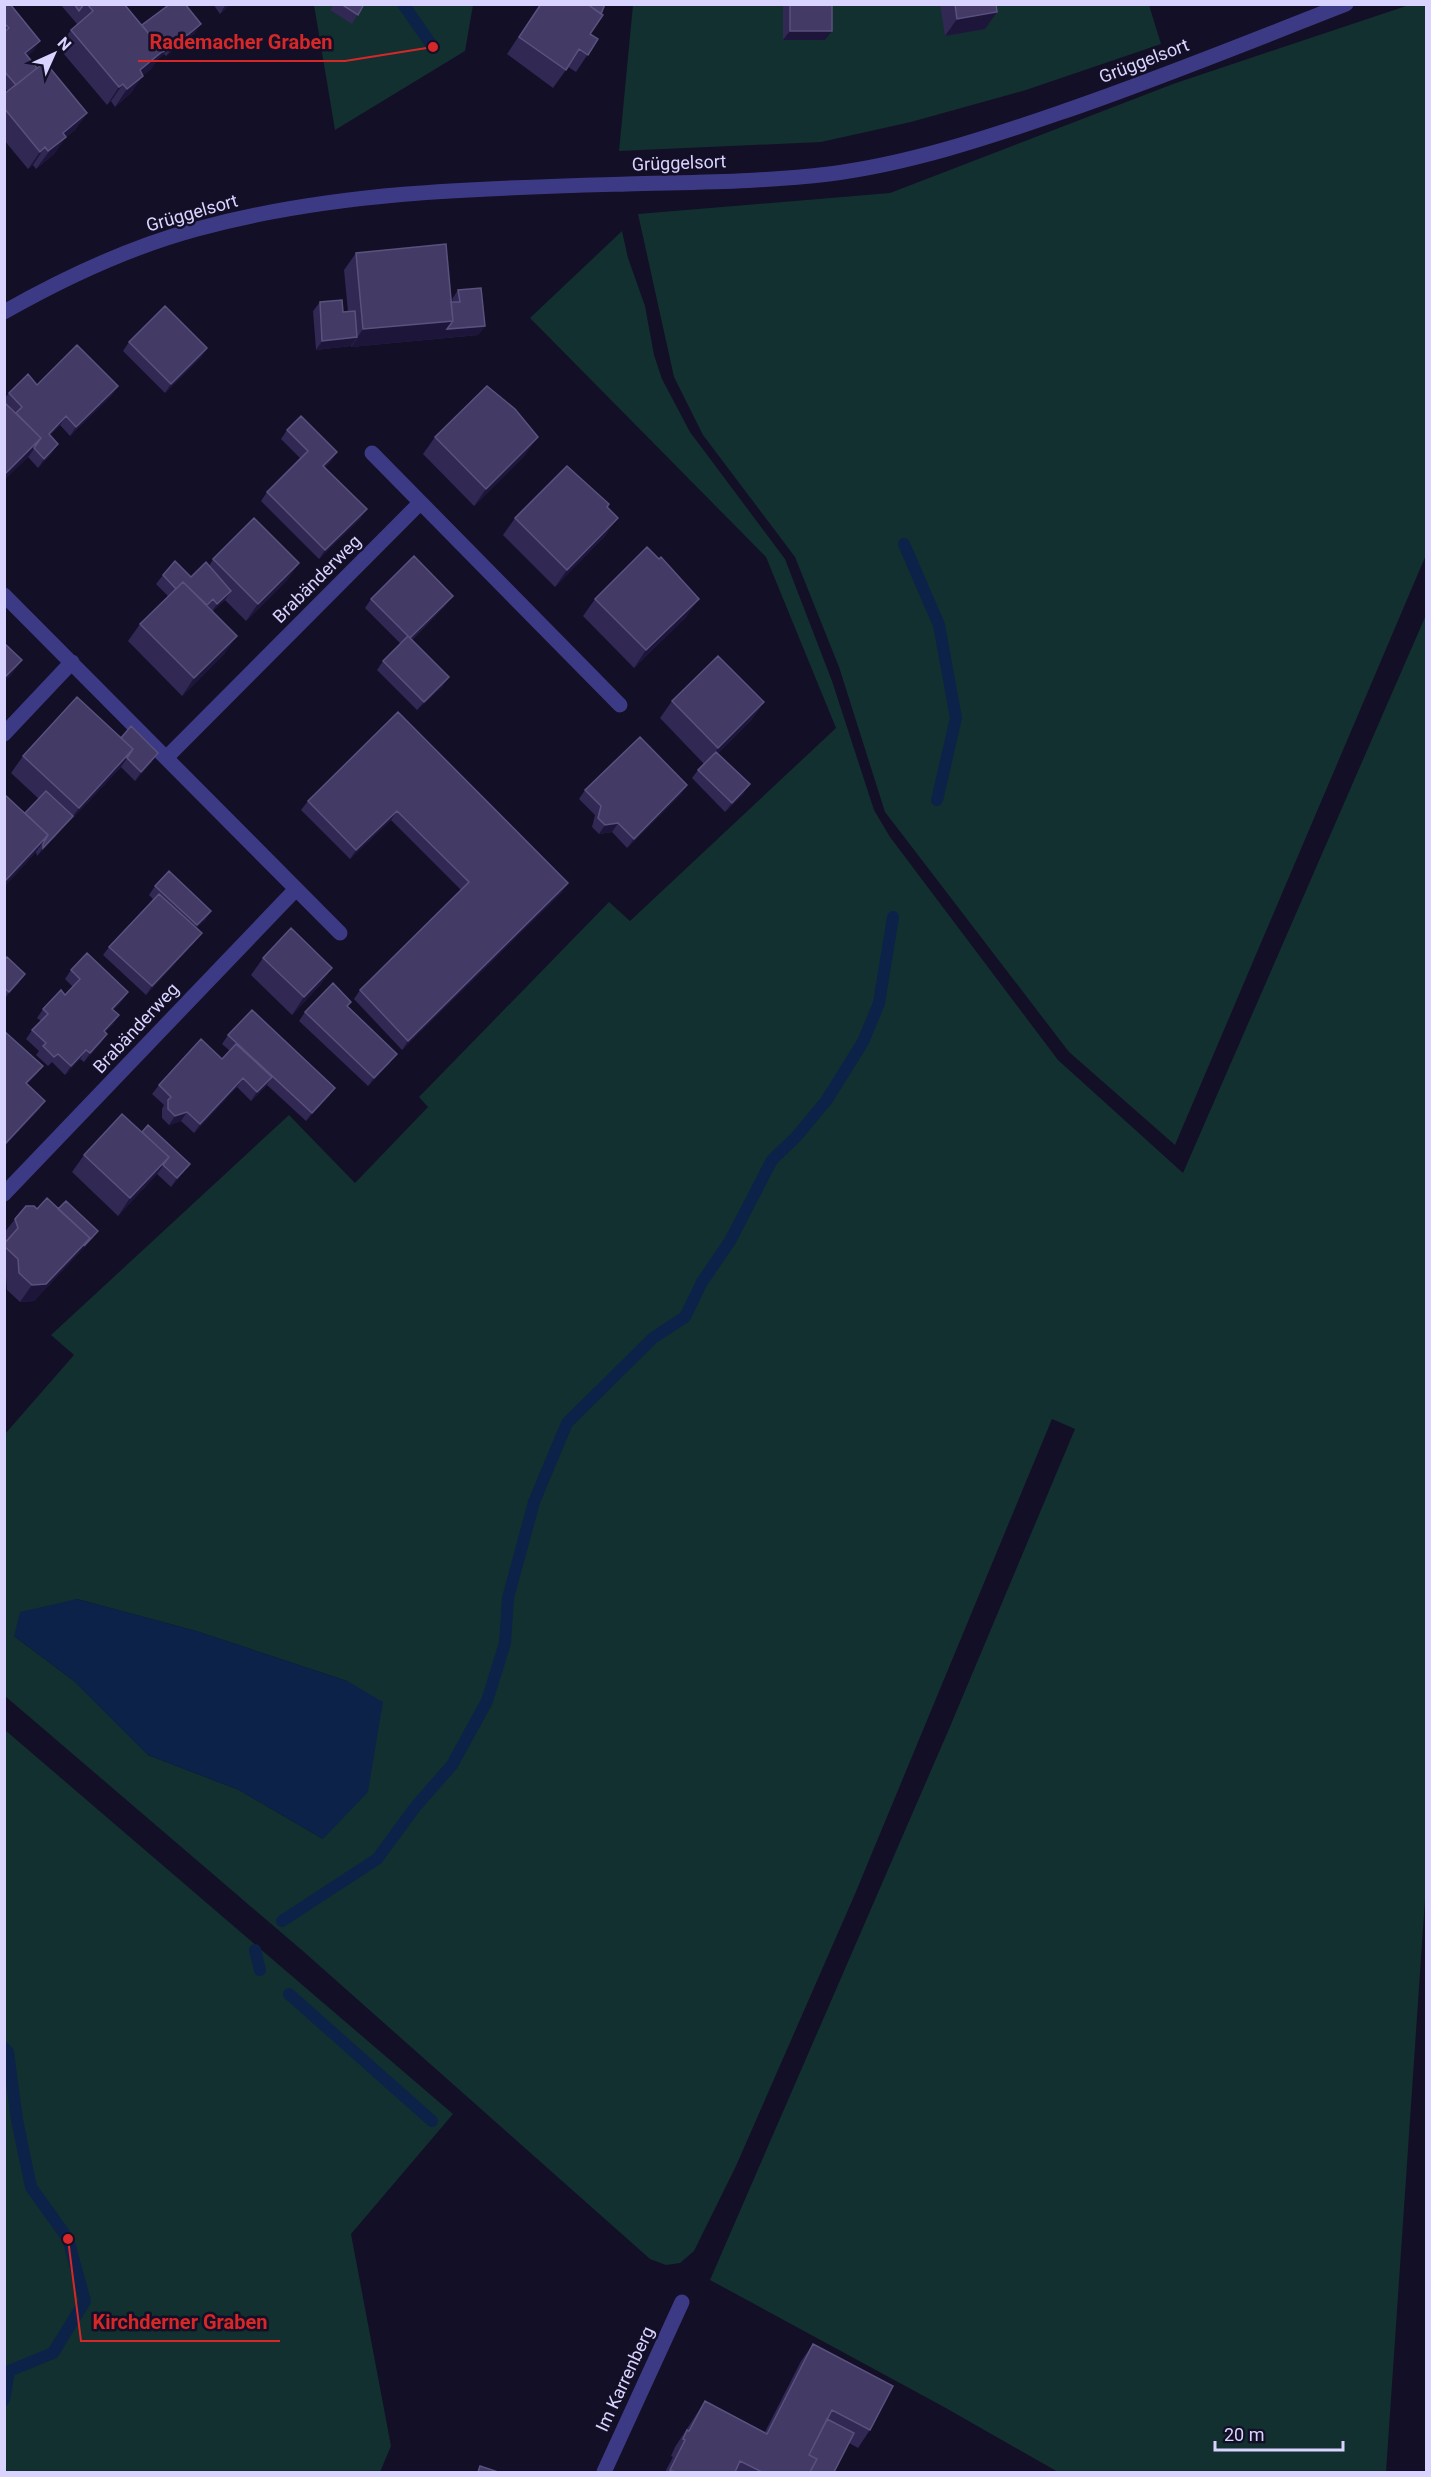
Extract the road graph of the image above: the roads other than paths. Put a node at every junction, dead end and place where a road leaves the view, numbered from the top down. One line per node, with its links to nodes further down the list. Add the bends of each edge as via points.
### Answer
1 (1346, 4): 2 (street, Grüggelsort, via 1005,132 900,161 831,174 758,180 337,201 194,229 110,260)
2 (4, 312)
3 (372, 453): 4 (street)
4 (419, 504): 7 (street); 9 (street, Brabänderweg)
5 (4, 595): 6 (street)
6 (72, 662): 8 (street); 9 (street)
7 (620, 705)
8 (4, 735)
9 (166, 758): 10 (street)
10 (296, 889): 11 (street); 12 (street, Brabänderweg)
11 (340, 933)
12 (4, 1194)
13 (682, 2302): 14 (street, Im Karrenberg)
14 (604, 2472)

